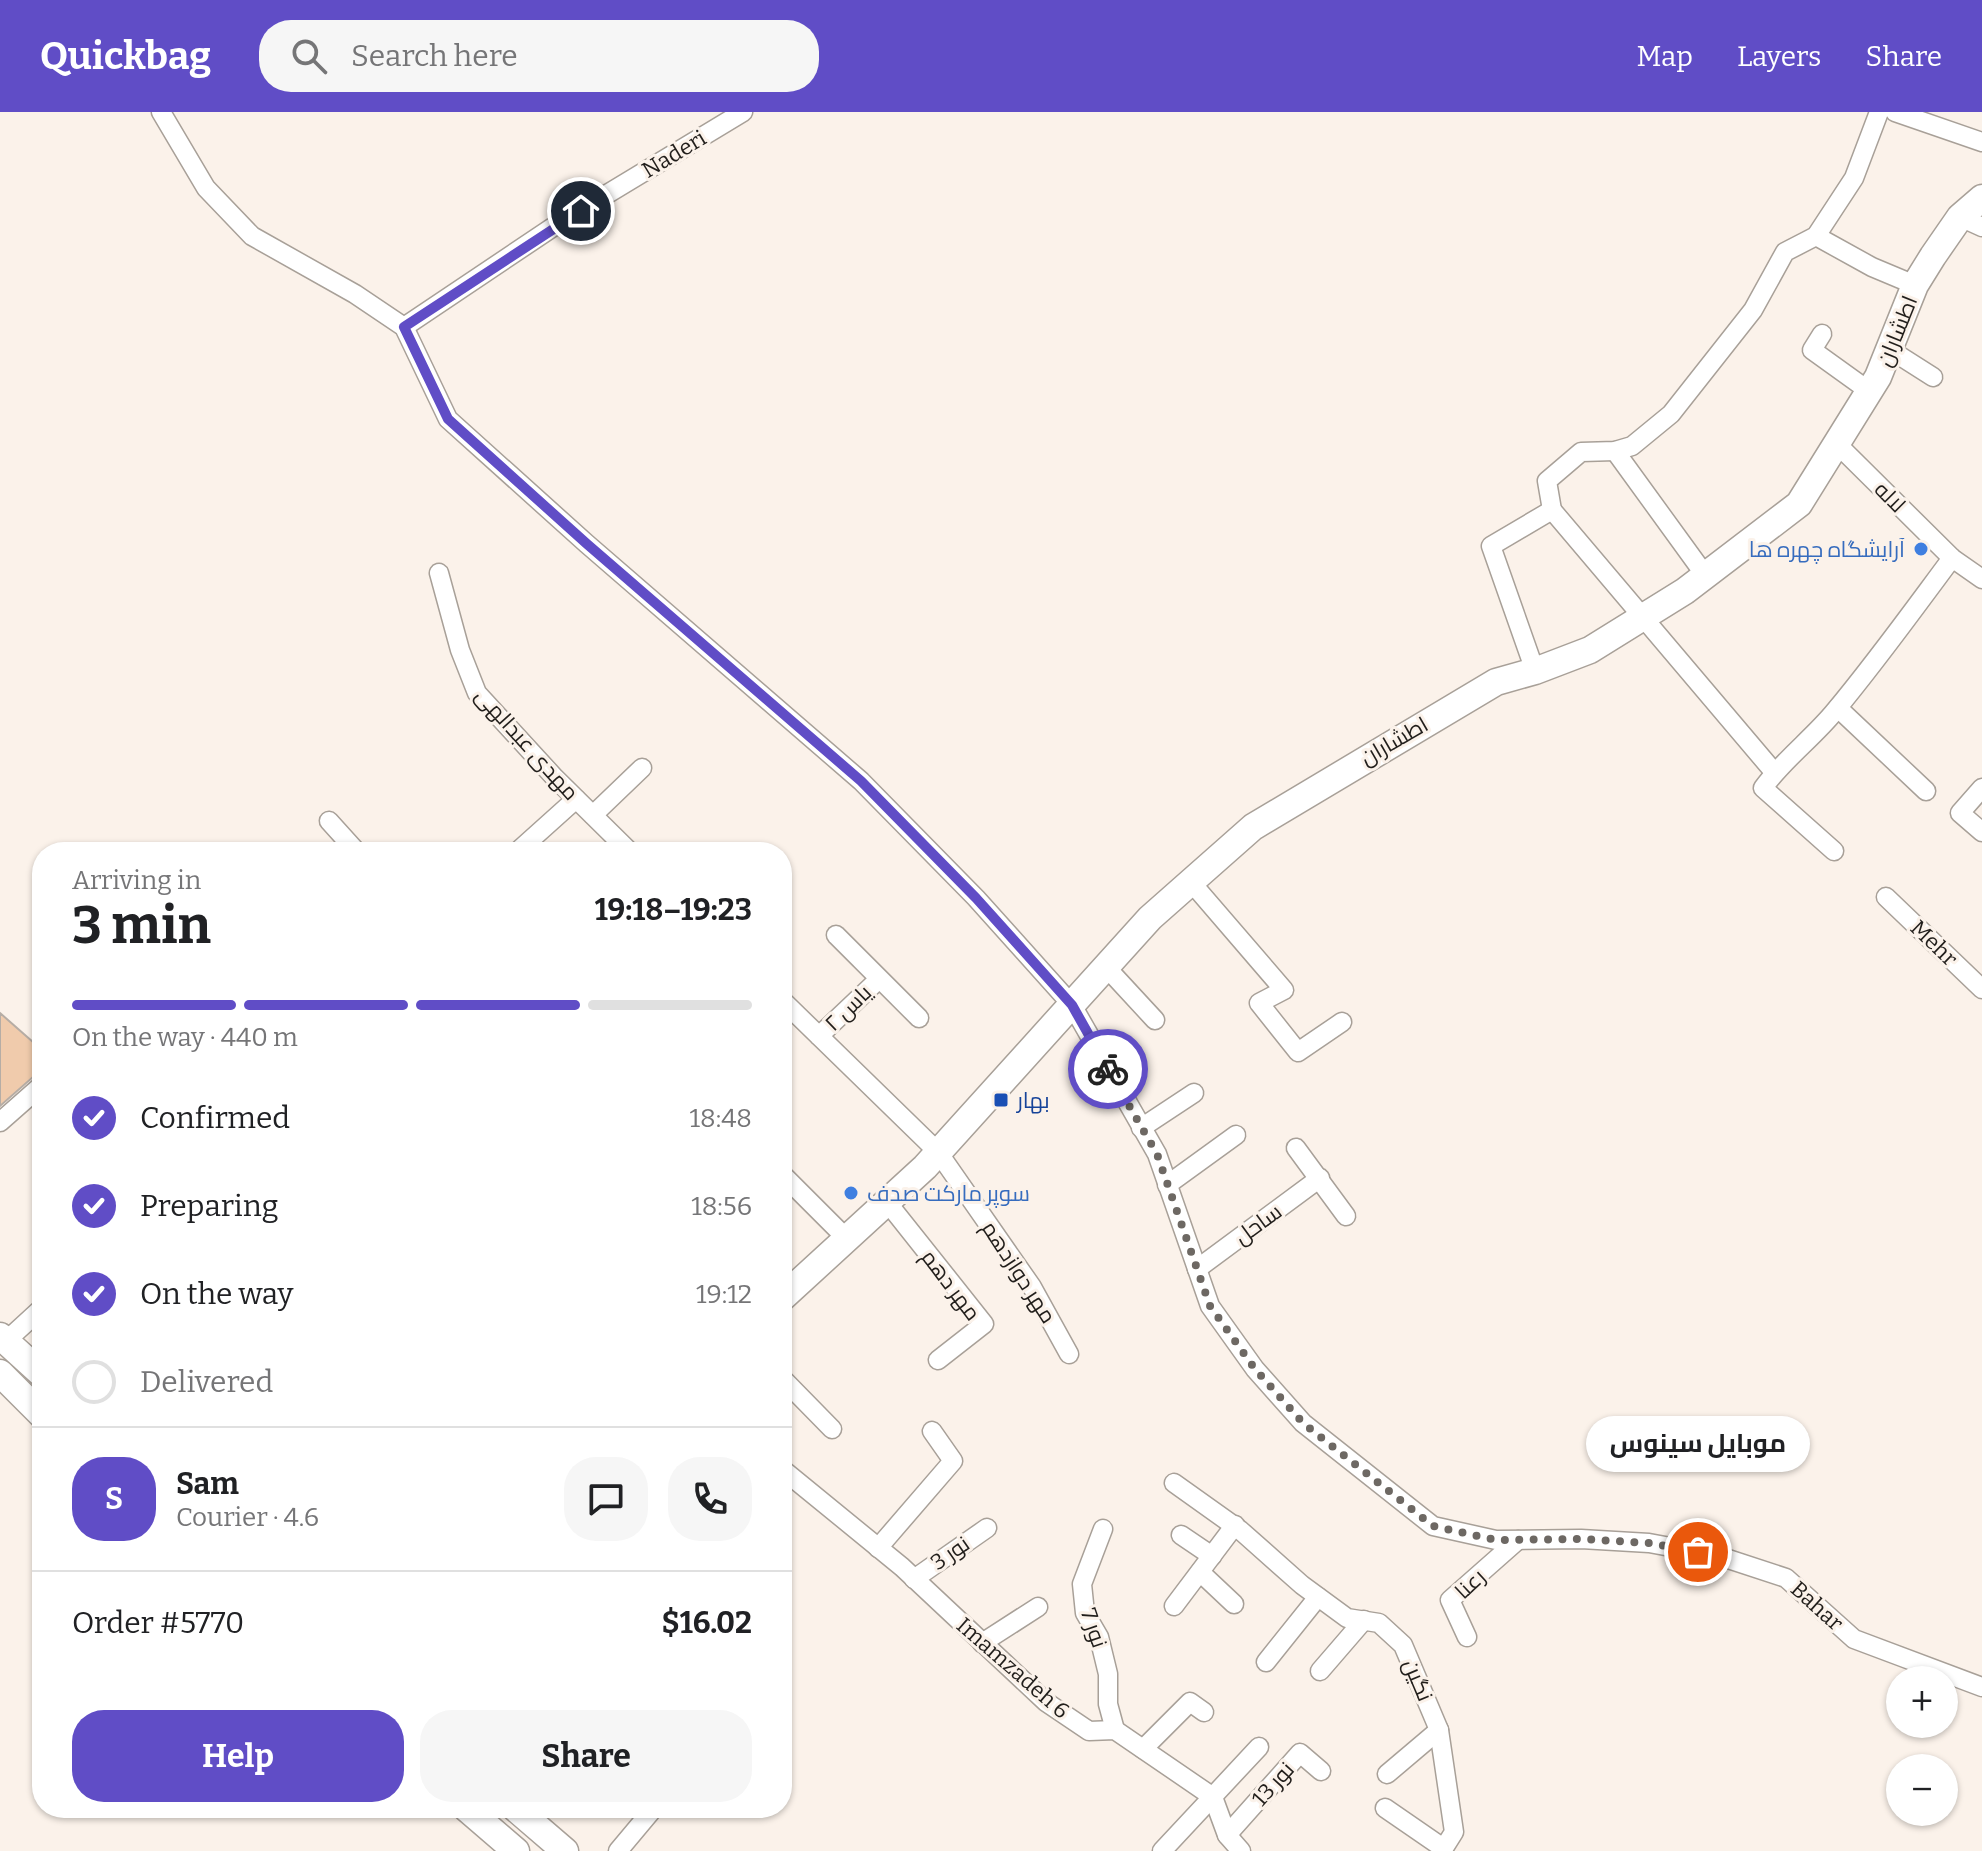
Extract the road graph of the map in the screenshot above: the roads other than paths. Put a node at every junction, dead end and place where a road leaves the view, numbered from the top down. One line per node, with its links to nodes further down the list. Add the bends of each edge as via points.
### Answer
1 (161, 112): 10 (street, via 206,188 252,236)
2 (743, 112): 10 (street, Naderi, via 556,225)
3 (1879, 112): 8 (street, via 1854,178)
4 (1895, 112): 5 (street)
5 (1982, 142)
6 (1982, 198): 7 (street, اطشاران)
7 (1971, 222): 9 (street, اطشاران)
8 (1816, 236): 9 (street); 16 (street, via 1785,252 1753,310 1671,414 1632,446)
9 (1915, 285): 12 (street, اطشاران)
10 (404, 327): 43 (street, Bahar, via 448,419 861,781)
11 (1822, 334): 14 (street, via 1812,350)
12 (1889, 349): 13 (street); 14 (street, اطشاران)
13 (1933, 377)
14 (1869, 391): 15 (street, اطشاران)
15 (1836, 443): 18 (street, لاله); 20 (street, اطشاران, via 1799,504)
16 (1615, 451): 17 (street, via 1581,452 1547,481); 20 (street)
17 (1552, 510): 22 (street); 23 (street, via 1491,546)
18 (1952, 558): 21 (street, لاله); 24 (street)
19 (439, 573): 29 (street, مهدی عبدالهی, via 477,693)
20 (1705, 575): 22 (street, اطشاران)
21 (1982, 579)
22 (1643, 617): 23 (street, اطشاران, via 1590,650); 26 (street)
23 (1535, 671): 37 (street, اطشاران, via 1496,682 1364,758 1253,827)
24 (1838, 708): 26 (street); 28 (street)
25 (642, 768): 30 (street)
26 (1774, 772): 36 (street, via 1763,788)
27 (1982, 788): 32 (street, via 1960,813)
28 (1926, 791)
29 (576, 799): 30 (street, مهدی عبدالهی); 34 (street)
30 (593, 815): 35 (street, مهدی عبدالهی)
31 (329, 821): 33 (street)
32 (1982, 832)
33 (348, 842)
34 (528, 842)
35 (620, 842)
36 (1834, 851)
37 (1191, 882): 40 (street, اطشاران); 47 (street, via 1284,990 1259,1003 1298,1052)
38 (1886, 897): 42 (street, Mehr)
39 (836, 935): 41 (street, یاس ۲)
40 (1106, 967): 43 (street, اطشاران); 46 (street)
41 (878, 980): 45 (street, یاس ۲); 48 (street, یاس ۲)
42 (1982, 989)
43 (1072, 1005): 52 (street, Bahar); 55 (street, اطشاران)
44 (792, 1010): 48 (street)
45 (919, 1018)
46 (1155, 1020)
47 (1342, 1022)
48 (819, 1036): 55 (street)
49 (1194, 1093): 52 (street)
50 (32, 1094): 51 (street)
51 (0, 1122)
52 (1141, 1128): 58 (street, Bahar)
53 (1236, 1135): 58 (street)
54 (1296, 1148): 56 (street)
55 (938, 1152): 59 (street, اطشاران); 66 (street, مهر دوازدهم, via 1032,1287)
56 (1320, 1178): 60 (street); 62 (street, ساحل)
57 (792, 1184): 61 (street)
58 (1167, 1185): 62 (street, Bahar)
59 (887, 1202): 61 (street, اطشاران); 67 (street, مهر دهم, via 984,1324)
60 (1346, 1216)
61 (847, 1239): 63 (street, اطشاران)
62 (1197, 1269): 80 (street, Bahar, via 1210,1306 1303,1423 1433,1526)
63 (792, 1289)
64 (32, 1316): 65 (street)
65 (3, 1338): 68 (street)
66 (1069, 1354)
67 (938, 1360)
68 (32, 1365)
69 (0, 1373): 71 (street)
70 (792, 1388): 72 (street)
71 (32, 1405)
72 (832, 1429)
73 (932, 1431): 81 (street, via 953,1461)
74 (792, 1477): 81 (street, Imamzadeh 6)
75 (1174, 1483): 76 (street, نگین)
76 (1235, 1525): 82 (street); 85 (street, نگین)
77 (987, 1528): 84 (street, نور 3)
78 (1103, 1529): 96 (street, نور 7, via 1082,1584 1085,1613 1099,1637 1108,1674)
79 (1181, 1535): 82 (street)
80 (1518, 1540): 90 (street, رعنا, via 1450,1600); 94 (street, Bahar, via 1649,1543 1732,1560 1786,1578 1854,1639)
81 (878, 1548): 84 (street, Imamzadeh 6)
82 (1212, 1556): 83 (street)
83 (1200, 1572): 86 (street); 87 (street)
84 (914, 1579): 91 (street, Imamzadeh 6)
85 (1318, 1597): 89 (street, نگین, via 1347,1618); 92 (street)
86 (1234, 1604)
87 (1174, 1606)
88 (1038, 1607): 91 (street)
89 (1364, 1620): 93 (street); 97 (street, نگین, via 1379,1623 1403,1645)
90 (1467, 1637)
91 (982, 1643): 96 (street, Imamzadeh 6, via 1046,1702 1089,1731)
92 (1266, 1662)
93 (1320, 1671)
94 (1982, 1687)
95 (1204, 1712): 99 (street, via 1190,1702)
96 (1115, 1730): 99 (street, Imamzadeh 6)
97 (1439, 1730): 101 (street); 108 (street, نگین, via 1454,1832)
98 (1259, 1747): 102 (street)
99 (1143, 1749): 102 (street, Imamzadeh 6)
100 (1321, 1771): 107 (street, نور 13, via 1300,1753)
101 (1387, 1774)
102 (1213, 1797): 107 (street); 112 (street)
103 (1385, 1808): 108 (street)
104 (478, 1818): 109 (street)
105 (527, 1818): 110 (street)
106 (646, 1818): 111 (street)
107 (1227, 1835): 113 (street)
108 (1442, 1850)
109 (516, 1851)
110 (565, 1851)
111 (618, 1851)
112 (1162, 1851)
113 (1241, 1851)

